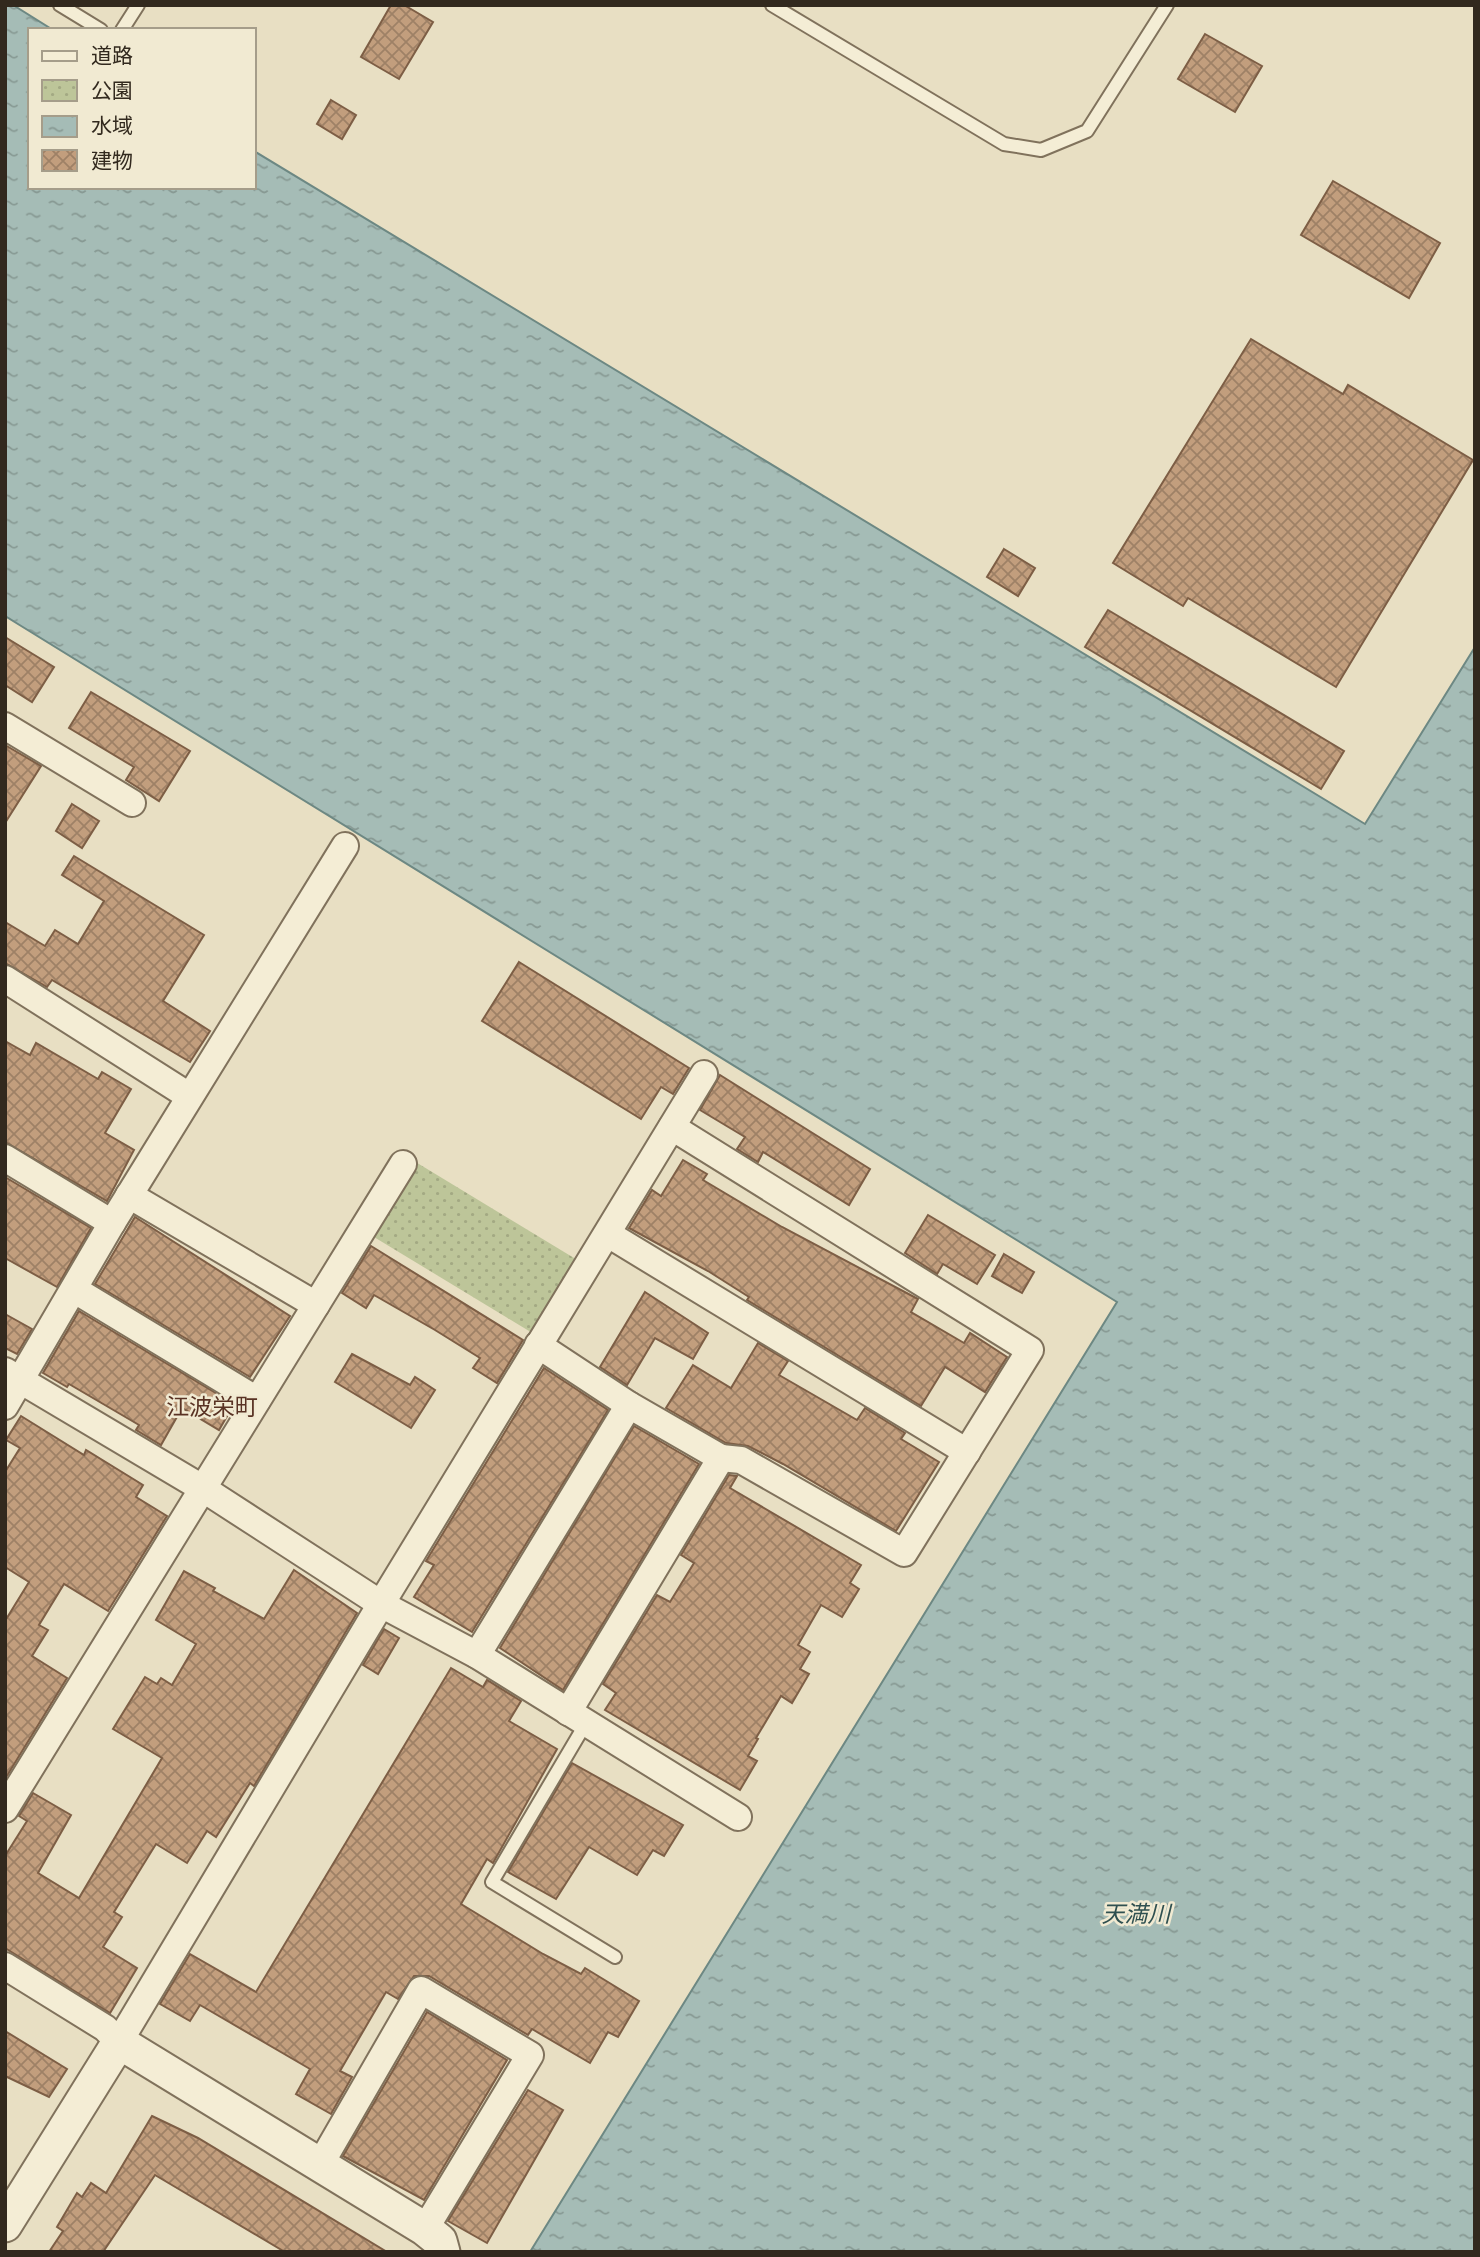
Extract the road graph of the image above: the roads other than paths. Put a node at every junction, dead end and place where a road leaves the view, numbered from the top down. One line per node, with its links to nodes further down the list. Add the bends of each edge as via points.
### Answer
1 (60, 5): 5 (lane)
2 (138, 5): 6 (lane)
3 (772, 5): 4 (lane, via 1004,144 1041,150 1087,131)
4 (1167, 5)
5 (98, 28)
6 (123, 28)
7 (5, 726): 8 (street)
8 (132, 803)
9 (345, 846): 12 (street)
10 (5, 979): 12 (street)
11 (704, 1074): 13 (street)
12 (189, 1096): 16 (street)
13 (672, 1127): 18 (street); 26 (street, via 1030,1350)
14 (5, 1158): 17 (street)
15 (403, 1164): 20 (street)
16 (129, 1195): 17 (street); 20 (street)
17 (111, 1223): 19 (street)
18 (608, 1234): 21 (street); 26 (street)
19 (75, 1290): 22 (street); 23 (street)
20 (316, 1304): 23 (street)
21 (538, 1345): 24 (street); 29 (street)
22 (13, 1376): 25 (street); 28 (street)
23 (257, 1400): 28 (street)
24 (629, 1405): 27 (street); 30 (street)
25 (5, 1406)
26 (967, 1452): 27 (street, via 904,1553 741,1460)
27 (721, 1458): 31 (street)
28 (202, 1488): 29 (street); 32 (street)
29 (381, 1604): 30 (street); 36 (street)
30 (477, 1655): 31 (street)
31 (577, 1718): 33 (street); 34 (lane, via 492,1882)
32 (5, 1809)
33 (738, 1817)
34 (615, 1957)
35 (5, 1966): 36 (street, via 105,2028)
36 (118, 2042): 37 (street); 38 (street)
37 (321, 2163): 39 (street); 39 (street, via 421,1990 530,2055)
38 (5, 2225)
39 (434, 2240)

